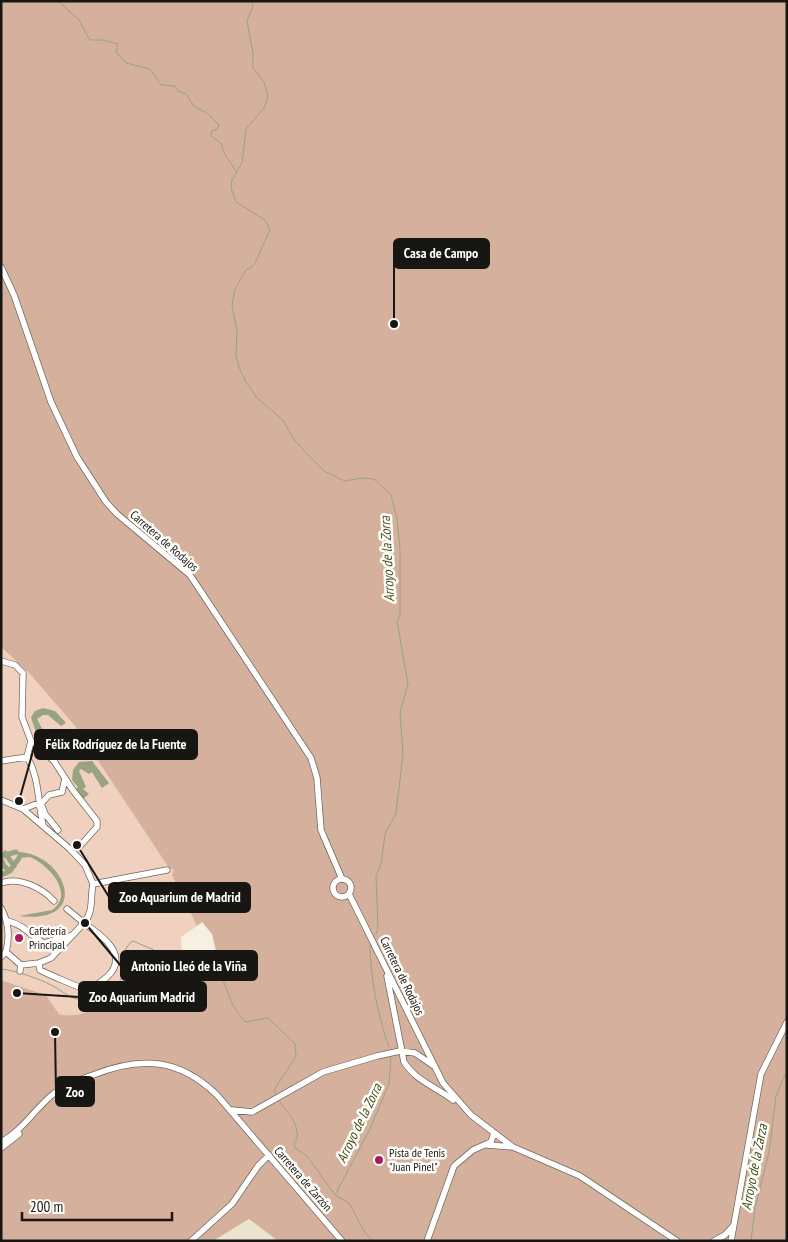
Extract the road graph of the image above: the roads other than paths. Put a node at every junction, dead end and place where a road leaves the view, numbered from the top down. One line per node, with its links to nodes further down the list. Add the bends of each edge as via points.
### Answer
1 (1, 267): 16 (street, Carretera de Rodajos, via 65,434 106,502 190,574 310,758 317,778 321,830)
2 (1, 661): 3 (street, via 15,665 23,673 22,717)
3 (31, 741): 4 (street); 6 (street, via 54,761)
4 (27, 757): 5 (street); 8 (street, via 32,765)
5 (1, 762)
6 (65, 778): 8 (street, via 62,792 49,795); 12 (street, via 96,821 97,827)
7 (1, 800): 9 (street)
8 (40, 804): 9 (street); 10 (street); 11 (street)
9 (23, 809): 10 (street)
10 (43, 824): 13 (street)
11 (58, 830)
12 (80, 846): 13 (street); 14 (street)
13 (70, 849): 14 (street)
14 (79, 858): 18 (street)
15 (167, 870): 18 (street)
16 (342, 879): 19 (street, via 350,883); 19 (street, via 334,883 333,892 340,898)
17 (1, 883): 20 (street, via 17,880 48,894)
18 (93, 884): 24 (street, via 92,904)
19 (349, 894): 29 (street, Carretera de Rodajos)
20 (54, 901)
21 (1, 908): 23 (street)
22 (67, 909): 24 (street)
23 (8, 921): 25 (street, via 21,924 44,943); 26 (street)
24 (84, 923): 25 (street); 28 (street, via 111,944 115,961 110,974 96,985 79,988 40,970)
25 (71, 936): 28 (street, via 51,958)
26 (6, 952): 27 (street); 28 (street, via 21,968)
27 (1, 957)
28 (39, 964)
29 (385, 967): 31 (street); 32 (street, Carretera de Rodajos)
30 (787, 1022): 45 (street, via 761,1074)
31 (400, 1051): 32 (street, via 415,1053); 33 (street, via 409,1071); 36 (street, via 336,1067)
32 (436, 1067): 33 (street, Carretera de Rodajos, via 443,1083)
33 (460, 1105): 39 (street)
34 (230, 1110): 35 (street, Carretera de Zarzón, via 202,1081 188,1072 149,1062 105,1070 76,1081 53,1094); 36 (street); 37 (street, Carretera de Zarzón)
35 (35, 1112): 40 (street, Carretera de Zarzón, via 14,1134); 43 (street, Carretera de Zarzón, via 19,1133)
36 (250, 1112): 37 (street); 38 (street, via 245,1122)
37 (240, 1121): 38 (street, Carretera de Zarzón)
38 (248, 1130): 44 (street, Carretera de Zarzón)
39 (494, 1133): 41 (street, via 494,1138); 42 (street)
40 (1, 1142)
41 (485, 1145): 42 (street); 49 (street, via 473,1150 454,1166)
42 (514, 1147): 50 (street, via 580,1176)
43 (1, 1148)
44 (268, 1155): 47 (street, via 230,1206); 48 (street, Carretera de Zarzón)
45 (734, 1224): 46 (street); 51 (street)
46 (718, 1240)
47 (190, 1241)
48 (342, 1241)
49 (427, 1241)
50 (677, 1241)
51 (731, 1241)

